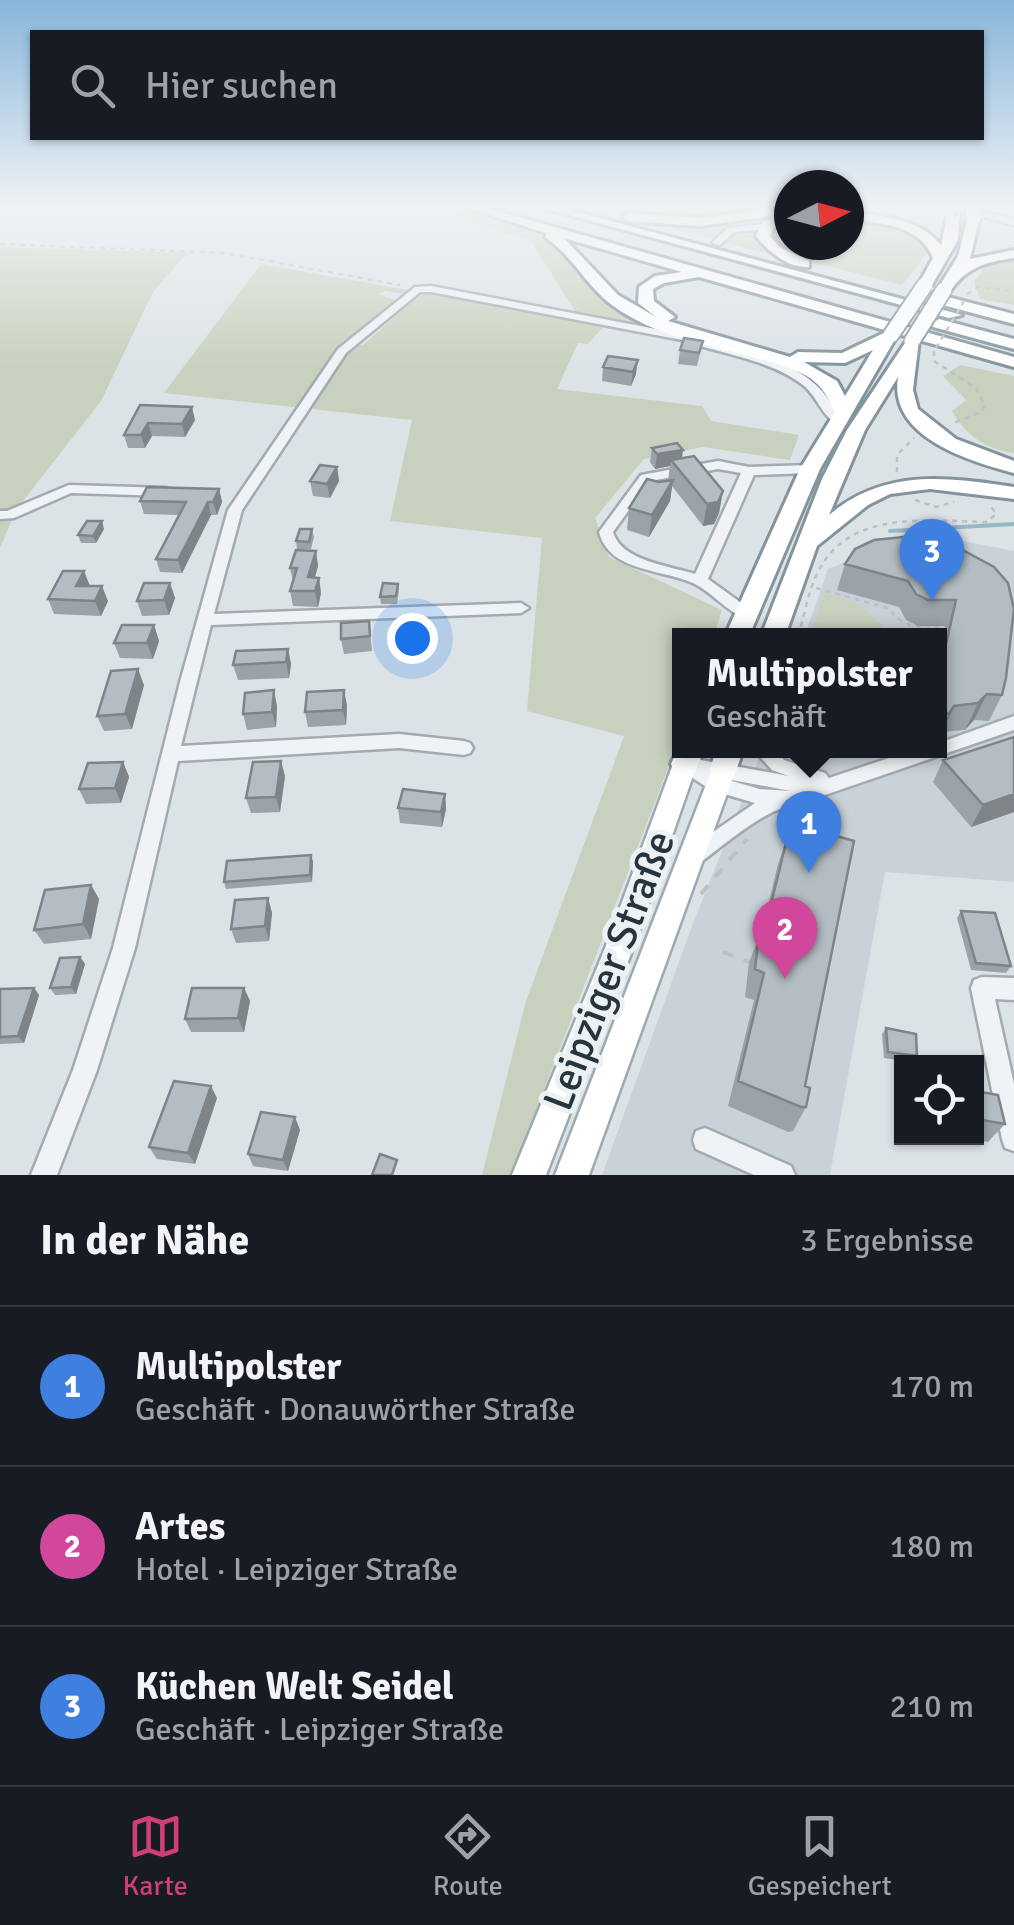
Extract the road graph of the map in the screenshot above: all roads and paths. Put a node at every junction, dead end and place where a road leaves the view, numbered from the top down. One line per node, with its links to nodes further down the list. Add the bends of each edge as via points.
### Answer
1 (941, 260): 18 (highway, bridge)
2 (266, 261): 14 (path)
3 (581, 261): 22 (highway, via 602,290 631,310 818,374 835,390)
4 (669, 261): 13 (highway)
5 (695, 261): 20 (highway)
6 (749, 261): 17 (highway)
7 (788, 261): 11 (highway)
8 (799, 261): 11 (highway)
9 (961, 261): 12 (highway)
10 (977, 261): 12 (highway)
11 (812, 267): 16 (highway)
12 (954, 274): 19 (highway, bridge)
13 (732, 280): 18 (highway, via 668,276 649,284 643,295 666,317 804,358 854,356); 21 (highway)
14 (418, 289): 22 (street, via 671,334 748,357 803,380 818,393 823,410); 41 (street, via 342,350 237,495)
15 (1014, 290): 23 (path, bridge, via 969,290 931,355 976,388 984,405)
16 (1014, 319)
17 (1014, 331)
18 (890, 335): 22 (highway)
19 (911, 343): 25 (highway, via 904,394 914,415 949,442); 37 (highway, via 856,430)
20 (1014, 344)
21 (1014, 362)
22 (842, 417): 26 (highway)
23 (945, 426)
24 (918, 436): 28 (path, via 900,448)
25 (1014, 467)
26 (810, 469): 27 (street); 43 (highway)
27 (749, 471): 38 (street); 38 (street, via 718,465 646,478 606,532 608,544 630,559)
28 (897, 473)
29 (176, 492): 35 (street, via 70,489)
30 (1014, 493): 37 (highway, via 945,484 884,489 848,506)
31 (910, 495): 34 (path)
32 (959, 500): 34 (path)
33 (987, 502): 36 (path, via 994,519)
34 (936, 507): 36 (path)
35 (0, 515)
36 (943, 522): 39 (path, via 880,524 844,540 820,568)
37 (804, 554): 45 (highway)
38 (700, 580): 43 (street)
39 (814, 588): 44 (path, via 891,609); 46 (path)
40 (521, 608): 41 (street)
41 (205, 620): 50 (street)
42 (943, 623): 44 (path)
43 (741, 625)
44 (915, 626)
45 (777, 628)
46 (801, 628)
47 (1014, 724): 48 (street)
48 (947, 747)
49 (464, 748): 50 (street, via 399,741)
50 (171, 754): 66 (street, via 124,948)
51 (688, 758): 67 (main road, Leipziger Straße)
52 (691, 758): 55 (street, Leipziger Straße)
53 (774, 758): 56 (street, via 792,772)
54 (885, 759): 56 (street)
55 (724, 768): 56 (street, via 787,785); 57 (street); 59 (main road, Leipziger Straße)
56 (842, 782): 57 (street)
57 (779, 799): 58 (street)
58 (740, 822): 59 (street); 60 (path, via 751,835)
59 (691, 858): 68 (main road, Leipziger Straße)
60 (694, 903)
61 (723, 952): 62 (path)
62 (749, 962)
63 (1014, 989): 64 (street, via 982,988)
64 (1014, 1139)
65 (704, 1140): 69 (street)
66 (44, 1175)
67 (529, 1175)
68 (572, 1175)
69 (782, 1175)

